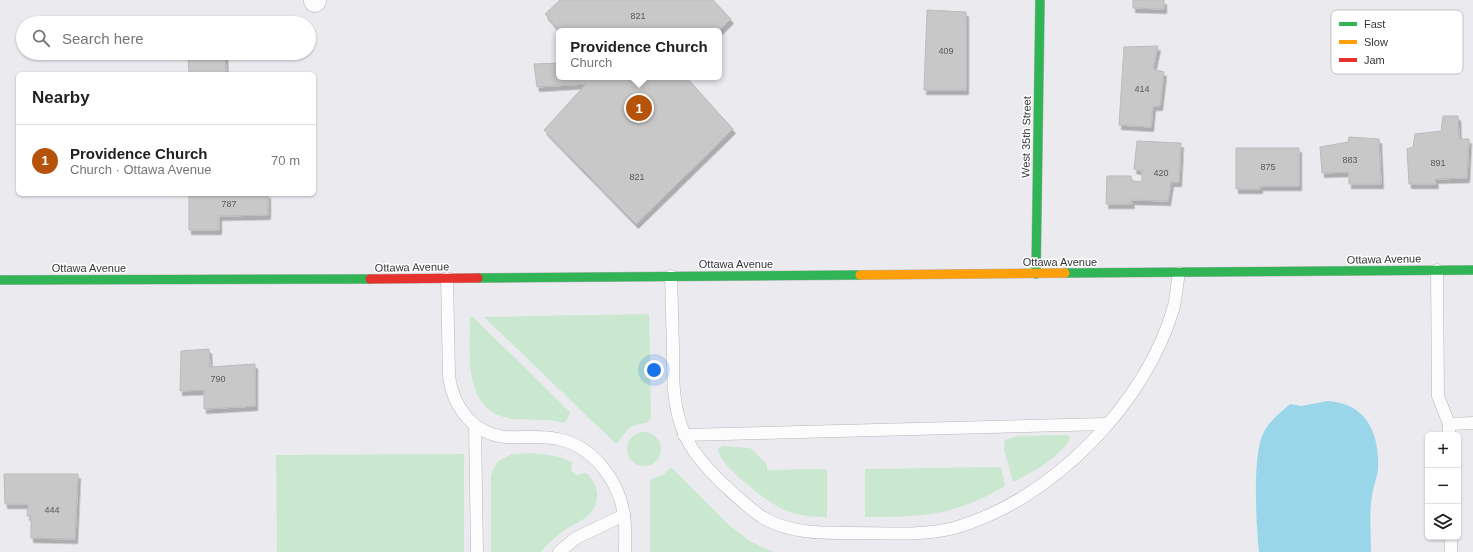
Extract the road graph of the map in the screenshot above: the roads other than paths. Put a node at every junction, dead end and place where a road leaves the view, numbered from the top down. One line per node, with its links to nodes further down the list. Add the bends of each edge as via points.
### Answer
1 (1040, 0): 4 (street, West 35th Street)
2 (1437, 270): 3 (street, Ottawa Avenue); 5 (street, Ottawa Avenue); 12 (lane, via 1438,396)
3 (1473, 270)
4 (1036, 274): 5 (street, Ottawa Avenue); 6 (street, Ottawa Avenue)
5 (1179, 274): 10 (lane, via 1174,306 1159,346 1144,376)
6 (671, 276): 7 (street, Ottawa Avenue); 13 (lane, via 674,398)
7 (447, 278): 8 (street, Ottawa Avenue); 11 (lane, via 451,390 456,404)
8 (0, 280)
9 (1473, 423): 12 (lane)
10 (1108, 424): 13 (lane); 13 (lane, via 1078,455 1041,485 971,523 933,532 824,534 803,532 783,526 763,518 746,506 706,466)
11 (475, 425): 14 (lane, via 496,435 557,439 576,446 598,463 607,474 618,494); 16 (lane)
12 (1449, 429)
13 (684, 435)
14 (624, 515): 17 (lane, via 576,538); 18 (lane)
15 (1450, 540): 19 (lane)
16 (477, 552)
17 (559, 552)
18 (625, 552)
19 (1451, 552)

